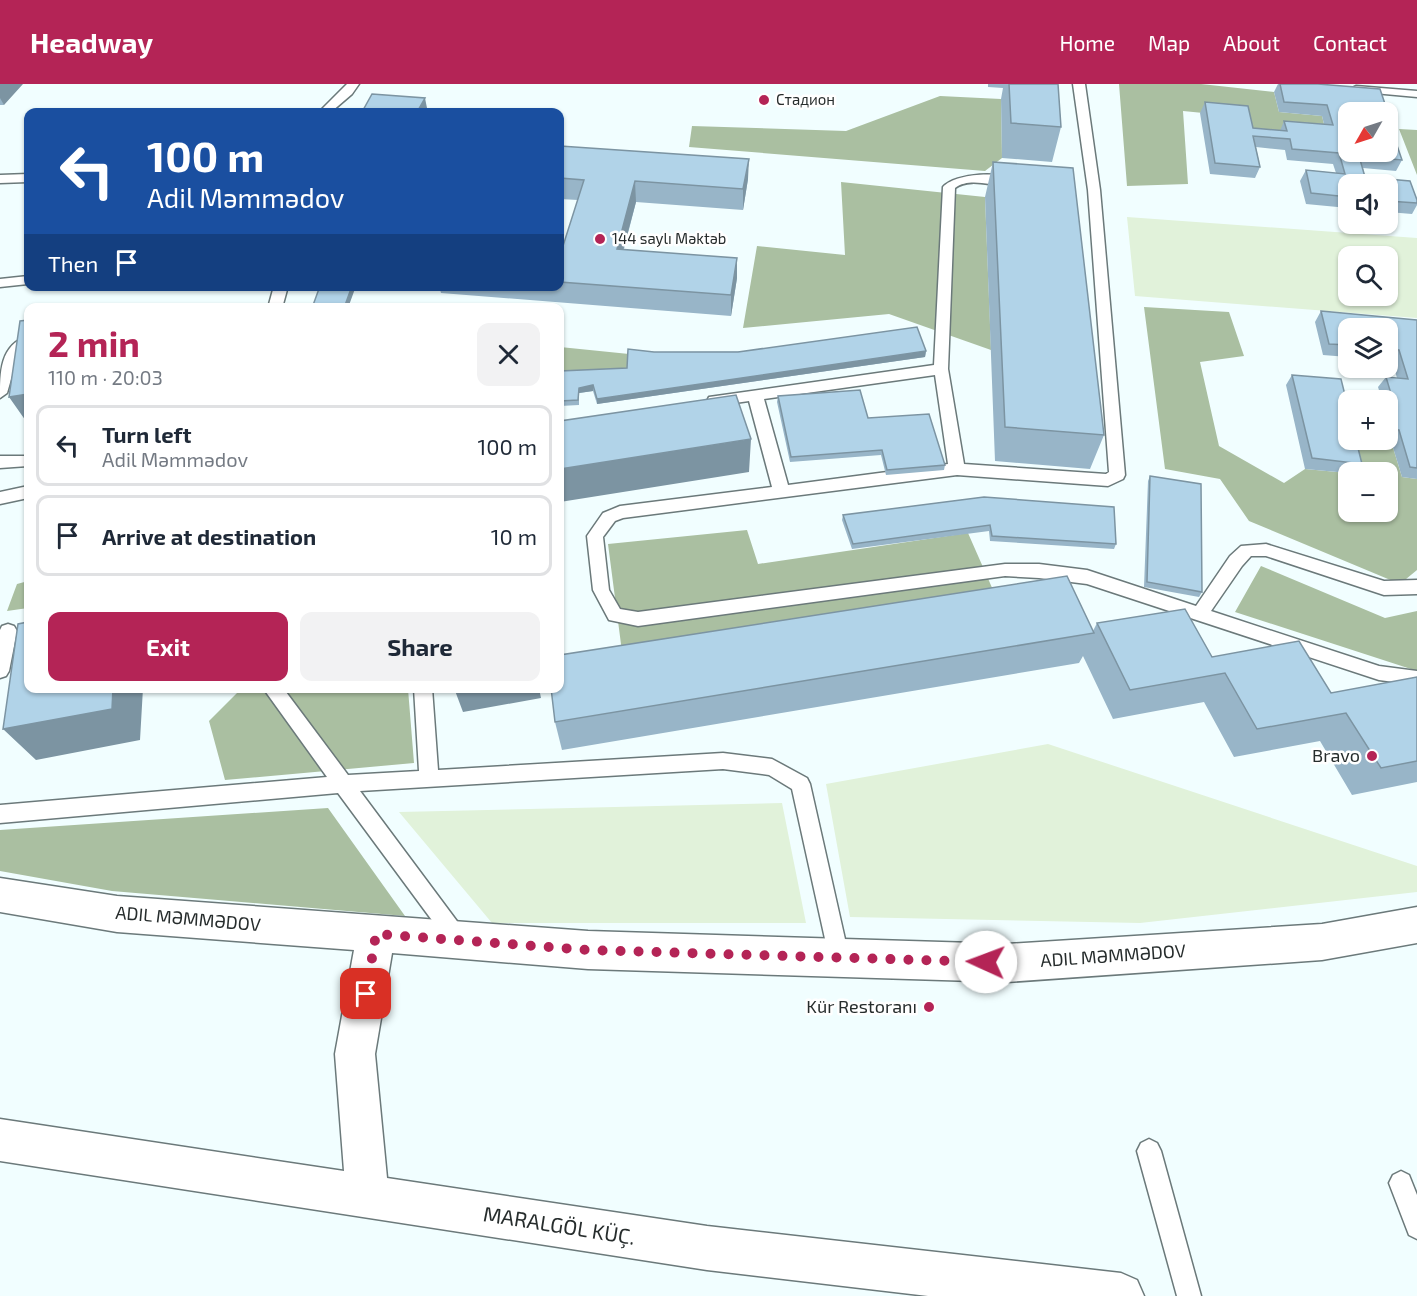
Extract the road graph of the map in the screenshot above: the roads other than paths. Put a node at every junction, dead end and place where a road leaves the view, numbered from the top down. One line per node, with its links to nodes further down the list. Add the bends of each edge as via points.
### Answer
1 (353, 84): 5 (lane)
2 (1079, 84): 18 (lane, via 1117,475 1108,480)
3 (1347, 88): 4 (lane)
4 (1417, 94)
5 (330, 108)
6 (24, 178): 7 (lane)
7 (0, 179)
8 (1024, 184): 12 (lane, via 965,178 949,187)
9 (24, 280): 10 (lane)
10 (0, 283)
11 (24, 343): 13 (lane, via 11,353)
12 (941, 369): 14 (lane); 18 (lane)
13 (0, 393)
14 (755, 395): 15 (lane); 20 (lane)
15 (698, 403)
16 (24, 461): 17 (lane)
17 (0, 462)
18 (957, 469): 20 (lane)
19 (24, 493): 21 (lane)
20 (782, 493): 23 (lane, via 620,512 609,518 595,536 602,590 615,615 638,619 1005,570 1087,577)
21 (0, 498)
22 (1417, 587): 23 (lane, via 1384,588 1266,550 1247,550)
23 (1201, 612): 27 (lane, via 1379,673)
24 (24, 628): 25 (lane)
25 (4, 631): 26 (lane)
26 (0, 671)
27 (1417, 678)
28 (276, 693): 31 (lane)
29 (423, 693): 30 (lane)
30 (429, 778): 31 (lane); 37 (lane, via 723,762 772,766 800,784)
31 (343, 784): 32 (lane); 36 (lane)
32 (0, 814)
33 (0, 895): 35 (street, ADIL MƏMMƏDOV, via 117,914)
34 (1417, 925): 37 (street, ADIL MƏMMƏDOV, via 1322,942 1007,963)
35 (376, 934): 36 (street, ADIL MƏMMƏDOV); 41 (street, via 355,1054)
36 (459, 940): 37 (street, ADIL MƏMMƏDOV, via 588,950)
37 (839, 957)
38 (0, 1140): 41 (street, MARALGÖL KÜÇ.)
39 (1149, 1151): 44 (lane)
40 (1401, 1183): 42 (lane)
41 (367, 1196): 43 (street, MARALGÖL KÜÇ., via 707,1248)
42 (1417, 1227)
43 (1121, 1296)
44 (1189, 1296)

